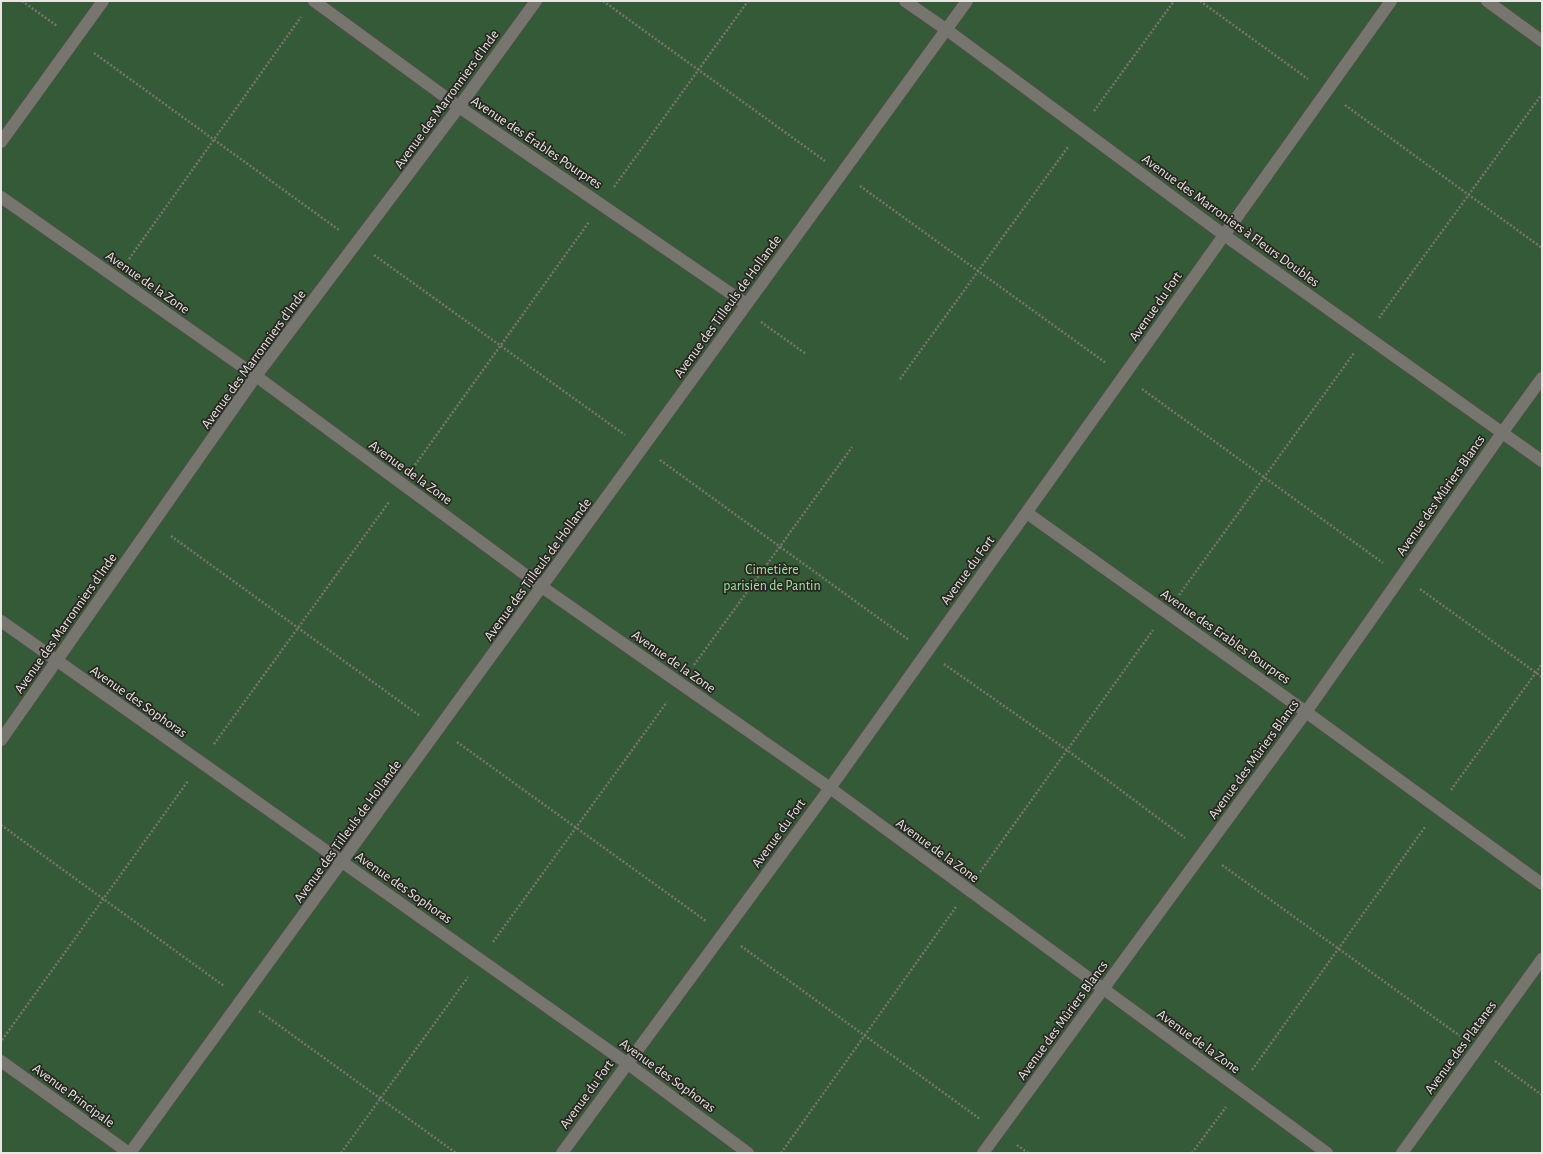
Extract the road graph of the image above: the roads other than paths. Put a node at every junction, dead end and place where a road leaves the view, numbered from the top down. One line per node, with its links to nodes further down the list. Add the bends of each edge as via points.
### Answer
1 (103, 1): 11 (lane)
2 (314, 1): 10 (lane, Avenue des Érables Pourpres)
3 (536, 1): 10 (lane, Avenue des Marronniers d'Inde)
4 (905, 1): 8 (lane, Avenue des Marroniers à Fleurs Doubles)
5 (967, 1): 8 (lane, Avenue des Tilleuls de Hollande)
6 (1391, 1): 13 (lane, Avenue du Fort)
7 (1487, 1): 9 (lane)
8 (947, 30): 13 (lane, Avenue des Marroniers à Fleurs Doubles); 14 (lane, Avenue des Tilleuls de Hollande)
9 (1542, 41)
10 (460, 107): 14 (lane, Avenue des Érables Pourpres); 15 (lane, Avenue des Marronniers d'Inde)
11 (1, 142)
12 (1, 197): 15 (lane, Avenue de la Zone)
13 (1224, 235): 17 (lane, Avenue des Marroniers à Fleurs Doubles); 19 (lane, Avenue du Fort)
14 (744, 307): 20 (lane, Avenue des Tilleuls de Hollande)
15 (256, 376): 20 (lane, Avenue de la Zone); 22 (lane, Avenue des Marronniers d'Inde)
16 (1542, 378): 17 (lane, Avenue des Mûriers Blancs)
17 (1502, 432): 18 (lane, Avenue des Marroniers à Fleurs Doubles); 23 (lane, Avenue des Mûriers Blancs)
18 (1542, 460)
19 (1027, 513): 23 (lane, Avenue des Erables Pourpres); 25 (lane, Avenue du Fort)
20 (542, 587): 25 (lane, Avenue de la Zone); 26 (lane, Avenue des Tilleuls de Hollande)
21 (1, 621): 22 (lane, Avenue des Sophoras)
22 (56, 661): 24 (lane, Avenue des Marronniers d'Inde); 26 (lane, Avenue des Sophoras)
23 (1306, 712): 27 (lane, Avenue des Erables Pourpres); 29 (lane, Avenue des Mûriers Blancs)
24 (1, 740)
25 (830, 788): 29 (lane, Avenue de la Zone); 31 (lane, Avenue du Fort)
26 (342, 862): 31 (lane, Avenue des Sophoras); 32 (lane, Avenue des Tilleuls de Hollande)
27 (1542, 884)
28 (1542, 959): 37 (lane, Avenue des Platanes)
29 (1103, 990): 35 (lane, Avenue des Mûriers Blancs); 36 (lane, Avenue de la Zone)
30 (1, 1061): 32 (lane, Avenue Principale)
31 (628, 1064): 33 (lane, Avenue du Fort); 34 (lane, Avenue des Sophoras)
32 (129, 1153)
33 (562, 1153)
34 (748, 1153)
35 (983, 1153)
36 (1327, 1153)
37 (1402, 1153)

